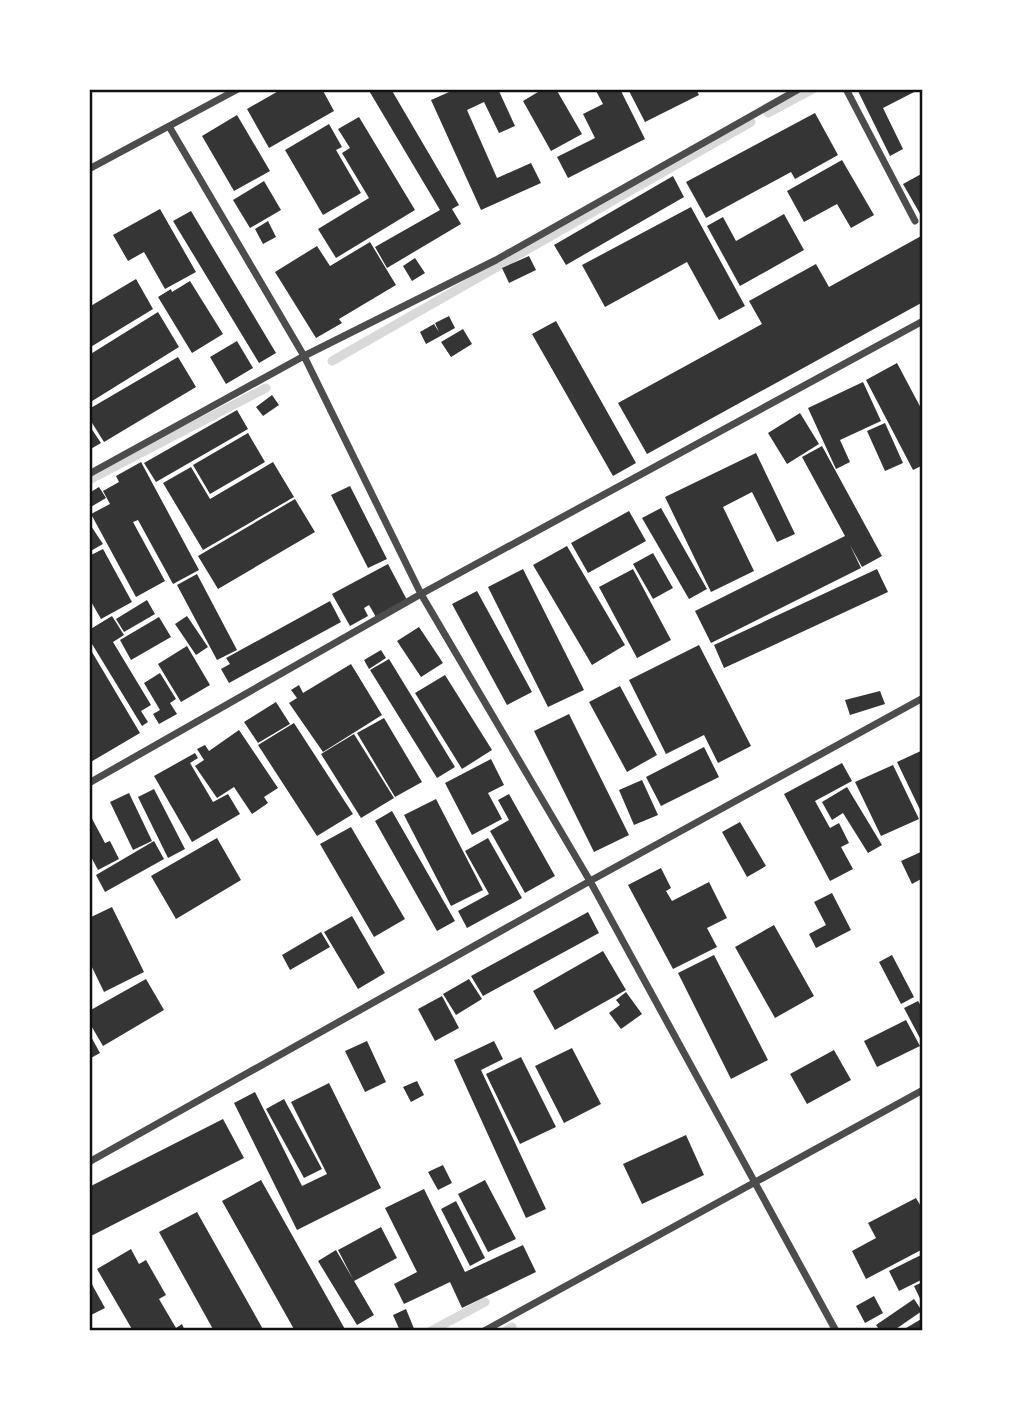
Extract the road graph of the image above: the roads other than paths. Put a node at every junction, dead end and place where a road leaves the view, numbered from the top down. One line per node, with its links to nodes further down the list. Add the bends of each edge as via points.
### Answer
1 (238, 89): 4 (street)
2 (799, 89): 8 (street, via 496,260)
3 (846, 89): 6 (street)
4 (170, 128): 5 (street); 8 (street)
5 (89, 169)
6 (915, 221)
7 (923, 321): 10 (street)
8 (304, 356): 9 (street); 10 (street)
9 (89, 474)
10 (421, 594): 12 (street); 13 (street)
11 (923, 698): 13 (street)
12 (89, 783)
13 (590, 881): 15 (street); 16 (street)
14 (923, 1090): 16 (street)
15 (89, 1162)
16 (753, 1181): 17 (street); 18 (street)
17 (484, 1331)
18 (836, 1331)

